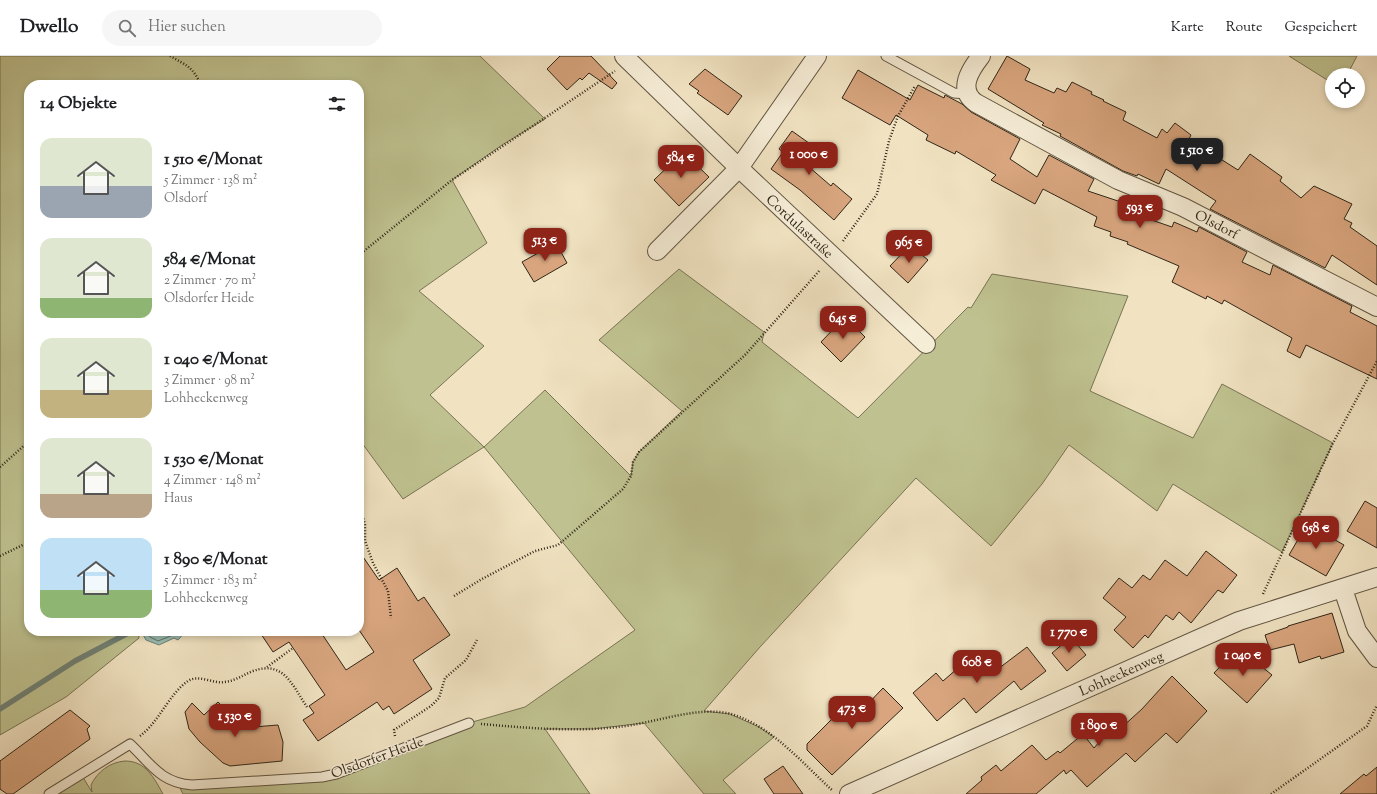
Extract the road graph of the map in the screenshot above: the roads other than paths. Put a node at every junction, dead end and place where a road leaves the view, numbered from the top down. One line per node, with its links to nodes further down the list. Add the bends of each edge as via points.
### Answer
1 (817, 56): 6 (street)
2 (886, 56): 5 (lane, via 954,93)
3 (981, 56): 5 (street, via 969,74)
4 (626, 59): 6 (street, Cordulastraße)
5 (967, 94): 8 (street, Olsdorf, via 976,103 1118,180 1183,207)
6 (739, 168): 7 (street); 9 (street, Cordulastraße)
7 (657, 251)
8 (1377, 307)
9 (926, 344)
10 (1377, 577): 11 (street, Lohheckenweg)
11 (1343, 589): 12 (street, via 1356,631); 15 (street, Lohheckenweg, via 1254,616 1144,662)
12 (1377, 658)
13 (469, 723): 14 (lane, Olsdorfer Heide, via 336,774 322,777 178,784 167,780 130,744)
14 (49, 794)
15 (848, 794)

